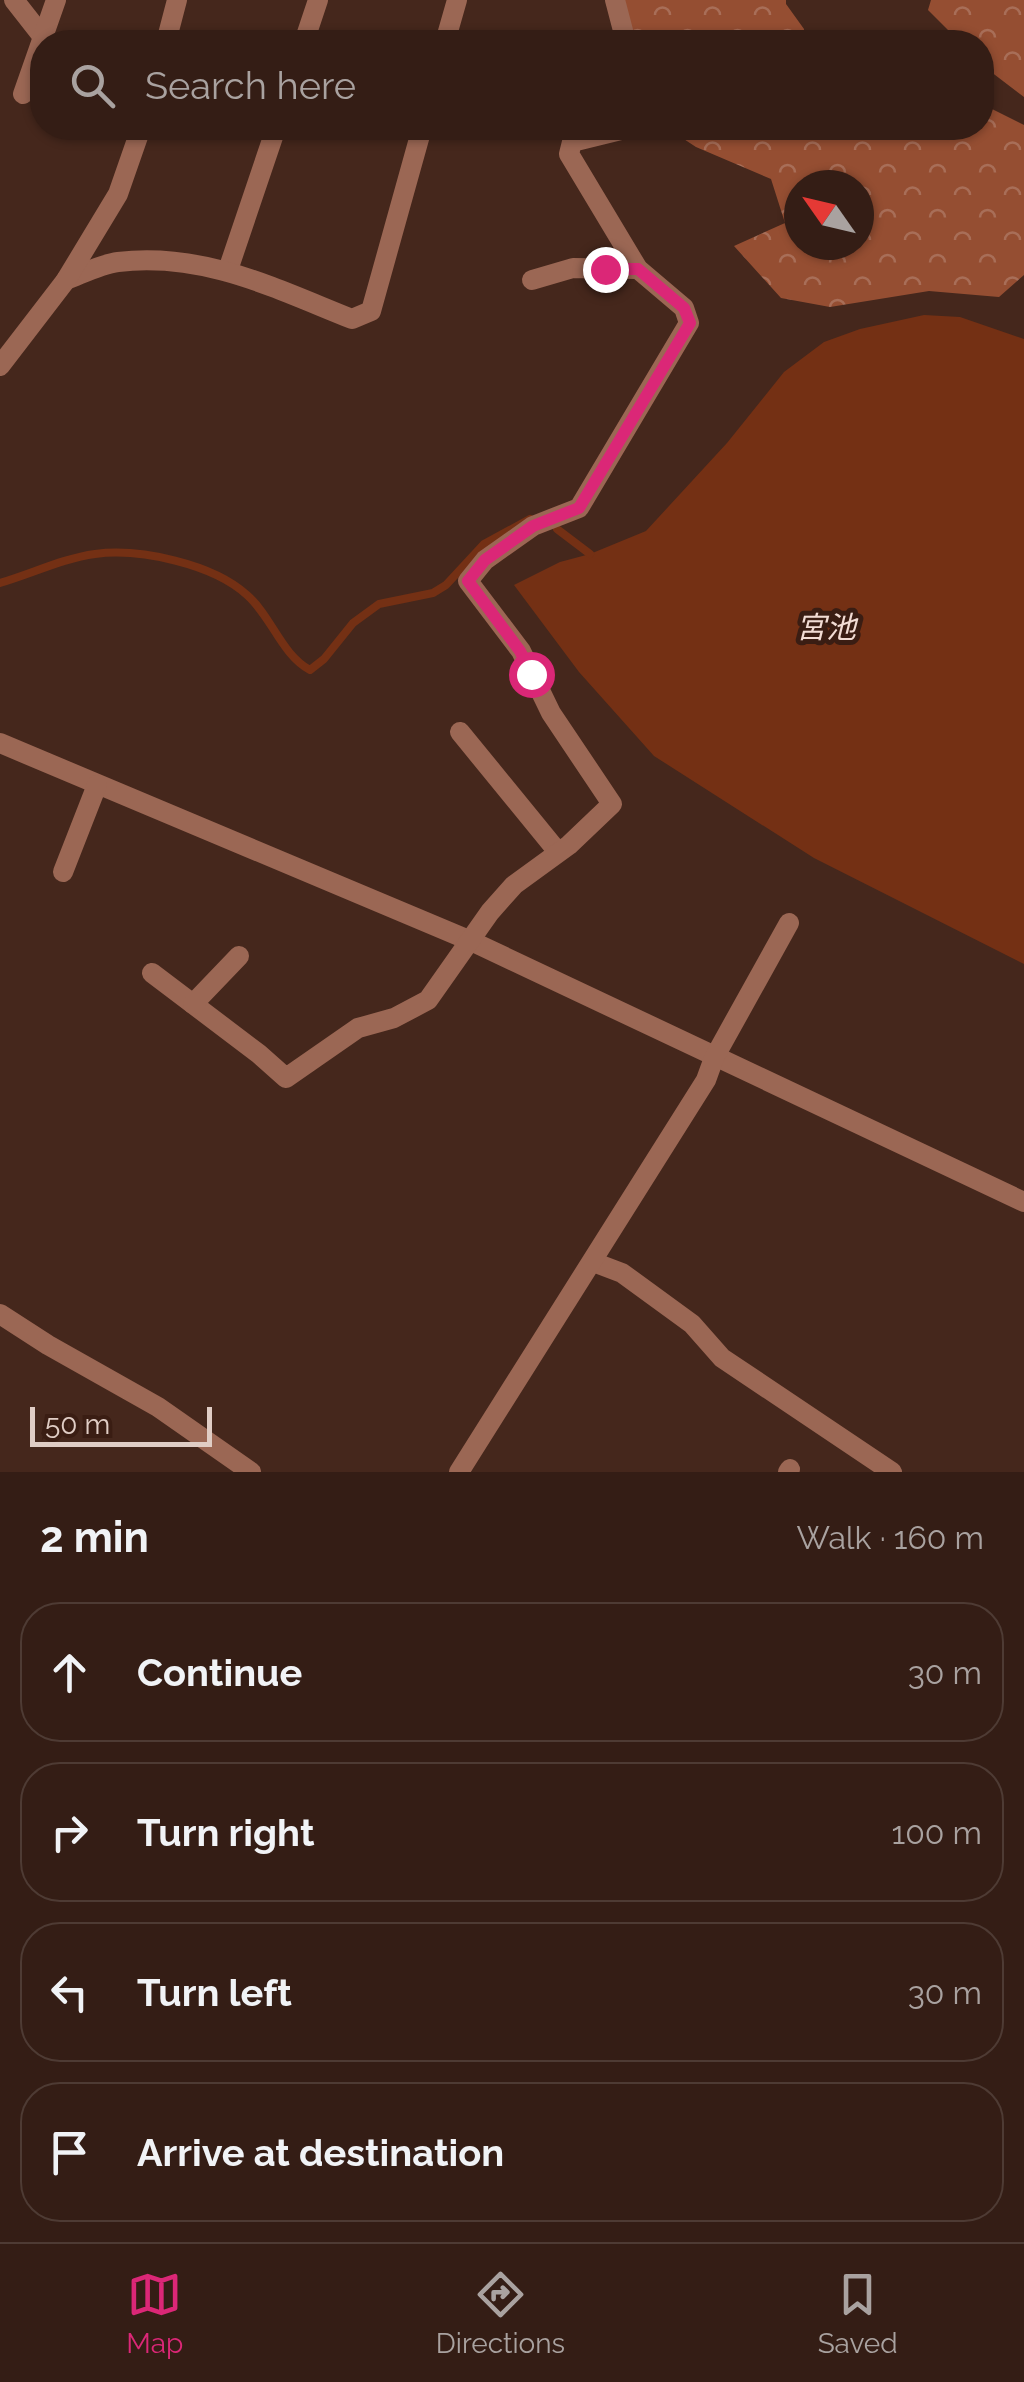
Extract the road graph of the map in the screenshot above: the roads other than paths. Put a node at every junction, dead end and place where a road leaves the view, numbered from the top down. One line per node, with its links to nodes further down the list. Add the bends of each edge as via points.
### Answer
1 (14, 0): 7 (street)
2 (56, 0): 8 (street)
3 (178, 0): 9 (street)
4 (318, 0): 10 (street)
5 (457, 0): 11 (street)
6 (615, 0): 12 (street)
7 (38, 30)
8 (45, 30)
9 (169, 30)
10 (308, 30)
11 (448, 30)
12 (623, 30)
13 (30, 72): 14 (street)
14 (22, 94)
15 (137, 140): 21 (street, via 118,194)
16 (272, 140): 20 (street)
17 (419, 140): 20 (street, via 371,311 352,319)
18 (580, 140): 19 (street, via 572,142 569,154)
19 (638, 269): 22 (street, via 573,268); 27 (street, via 684,308 690,323 579,508 533,526 485,560 468,581 520,651 551,713 612,804)
20 (228, 270): 21 (street, via 115,262)
21 (66, 280): 23 (street)
22 (532, 280)
23 (0, 366)
24 (460, 732): 27 (street)
25 (0, 744): 26 (street)
26 (97, 785): 28 (street); 30 (street)
27 (558, 852): 30 (street, via 514,886)
28 (63, 872)
29 (789, 924): 34 (street)
30 (470, 941): 33 (street, via 428,1000 358,1028 286,1078); 34 (street)
31 (240, 956): 33 (street)
32 (152, 974): 33 (street)
33 (193, 1004)
34 (714, 1058): 35 (street); 36 (street)
35 (1024, 1202)
36 (593, 1262): 39 (street); 40 (street, via 622,1273 692,1324 722,1358)
37 (0, 1314): 38 (street, via 158,1406)
38 (251, 1472)
39 (458, 1472)
40 (892, 1472)

